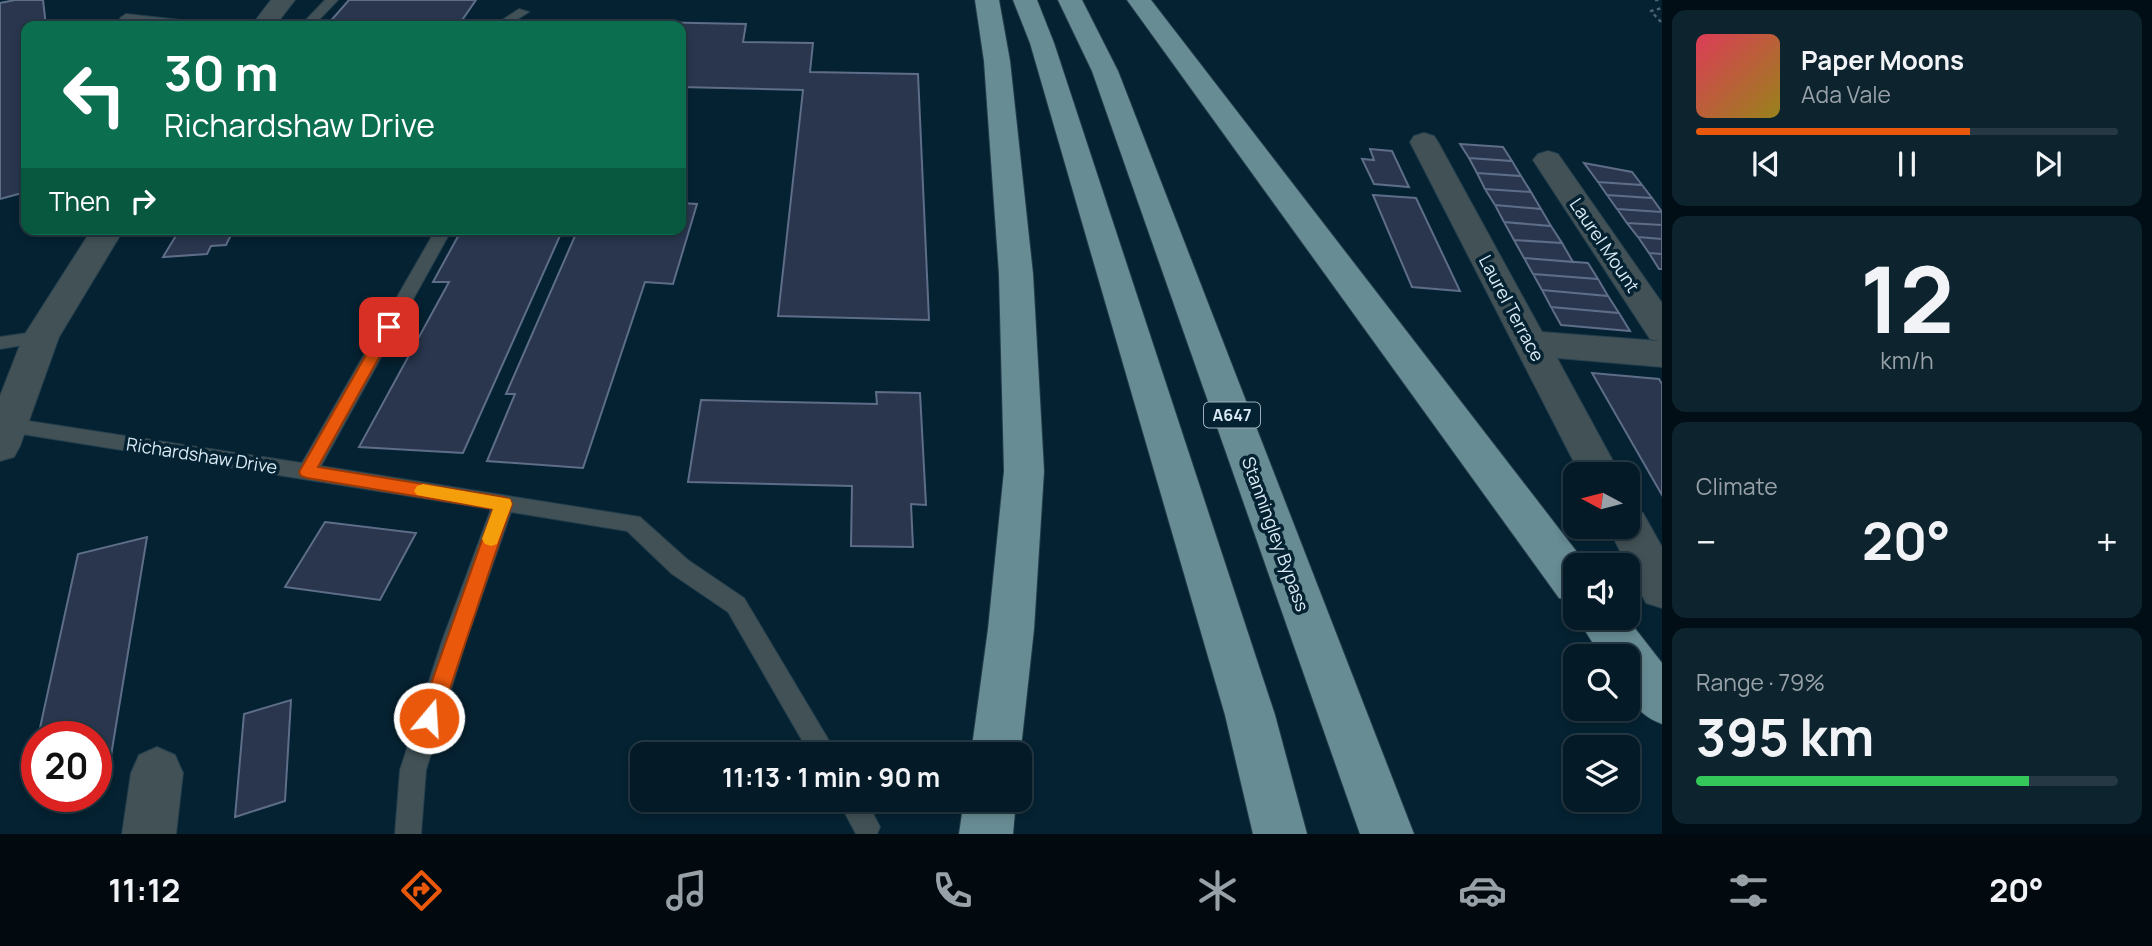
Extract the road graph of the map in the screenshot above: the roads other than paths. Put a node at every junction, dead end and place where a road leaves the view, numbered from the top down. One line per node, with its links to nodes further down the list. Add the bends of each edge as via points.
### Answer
1 (283, 0): 10 (street)
2 (332, 0): 11 (lane)
3 (987, 0): 32 (highway, via 997,61 1016,274 1024,471)
4 (1025, 0): 40 (highway, via 1246,701)
5 (1070, 0): 41 (highway, Stanningley Bypass / A647, via 1105,71)
6 (1139, 0): 27 (highway)
7 (523, 12): 12 (lane)
8 (126, 18): 9 (lane)
9 (154, 21)
10 (267, 21)
11 (311, 21)
12 (508, 21)
13 (1424, 142): 20 (street, Laurel Terrace)
14 (1548, 160): 17 (street, Laurel Mount)
15 (104, 235): 18 (street)
16 (441, 235): 24 (lane)
17 (1662, 330)
18 (41, 337): 19 (lane); 22 (street)
19 (0, 343)
20 (1530, 343): 21 (street); 23 (street, Laurel Terrace)
21 (1662, 354)
22 (5, 435): 24 (lane, Richardshaw Drive)
23 (1594, 462)
24 (307, 472): 25 (lane, Richardshaw Drive)
25 (503, 504): 31 (lane, Richardshaw Drive, via 633,523 680,568 736,605); 38 (lane, via 413,770)
26 (1635, 539): 28 (street)
27 (1563, 568)
28 (1662, 589)
29 (1609, 630): 30 (highway)
30 (1662, 701)
31 (817, 742)
32 (998, 742)
33 (157, 773): 37 (street)
34 (858, 812): 36 (lane)
35 (989, 812): 39 (highway)
36 (867, 827)
37 (149, 834)
38 (408, 834)
39 (986, 834)
40 (1280, 834)
41 (1387, 834)

